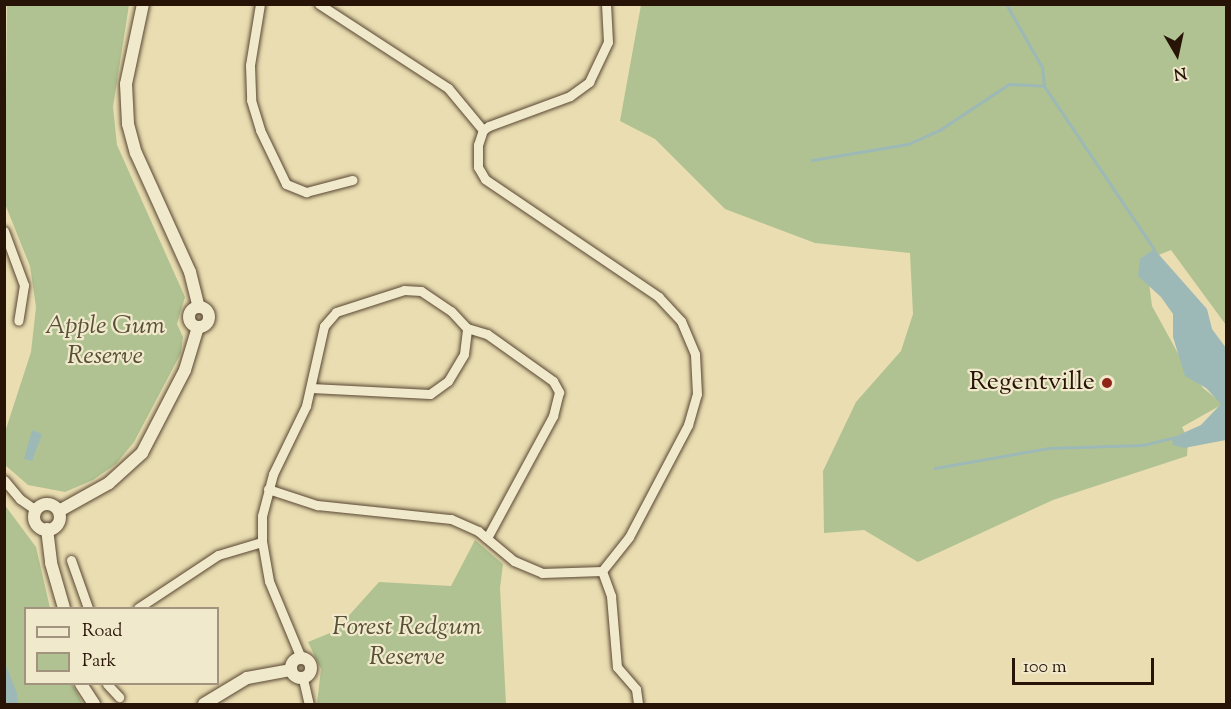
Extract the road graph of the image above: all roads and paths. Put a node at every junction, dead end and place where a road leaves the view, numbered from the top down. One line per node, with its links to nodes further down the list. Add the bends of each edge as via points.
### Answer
1 (142, 4): 14 (street, via 126,84 129,133 190,272 199,307 209,317 198,327 185,370 142,453 116,478)
2 (260, 4): 6 (street, via 250,65 253,110 283,178 292,193)
3 (319, 4): 5 (street, via 448,88)
4 (606, 4): 5 (street, via 608,42 586,85 570,96)
5 (483, 130): 19 (street, via 478,164 485,179 659,297 681,321 695,354 697,394 688,425 629,537)
6 (352, 180)
7 (4, 231): 8 (street, via 24,285)
8 (18, 321)
9 (467, 328): 10 (street, via 464,354 448,381 430,394 414,397); 10 (street, via 451,311 417,290 339,310 324,326); 16 (street, via 487,334 536,365 559,392 554,412)
10 (311, 388): 12 (street)
11 (4, 480): 13 (street)
12 (268, 489): 16 (street, via 317,505 447,518); 17 (street)
13 (36, 510): 14 (street, via 50,504); 15 (street, via 37,525)
14 (58, 511): 15 (street, via 59,522)
15 (47, 530): 20 (street)
16 (487, 537): 19 (street, via 508,557 535,571 560,575)
17 (262, 542): 22 (street, via 218,555); 23 (street, via 271,588)
18 (71, 560): 21 (street)
19 (602, 571): 32 (street, via 611,596 617,667 636,689)
20 (64, 607)
21 (87, 607)
22 (141, 607)
23 (302, 658): 24 (street, via 293,662); 25 (street, via 312,666)
24 (291, 670): 25 (street); 30 (street, via 248,678)
25 (303, 678): 31 (street)
26 (82, 685): 29 (street)
27 (108, 685): 28 (street)
28 (119, 697)
29 (94, 705)
30 (204, 705)
31 (309, 705)
32 (638, 705)

